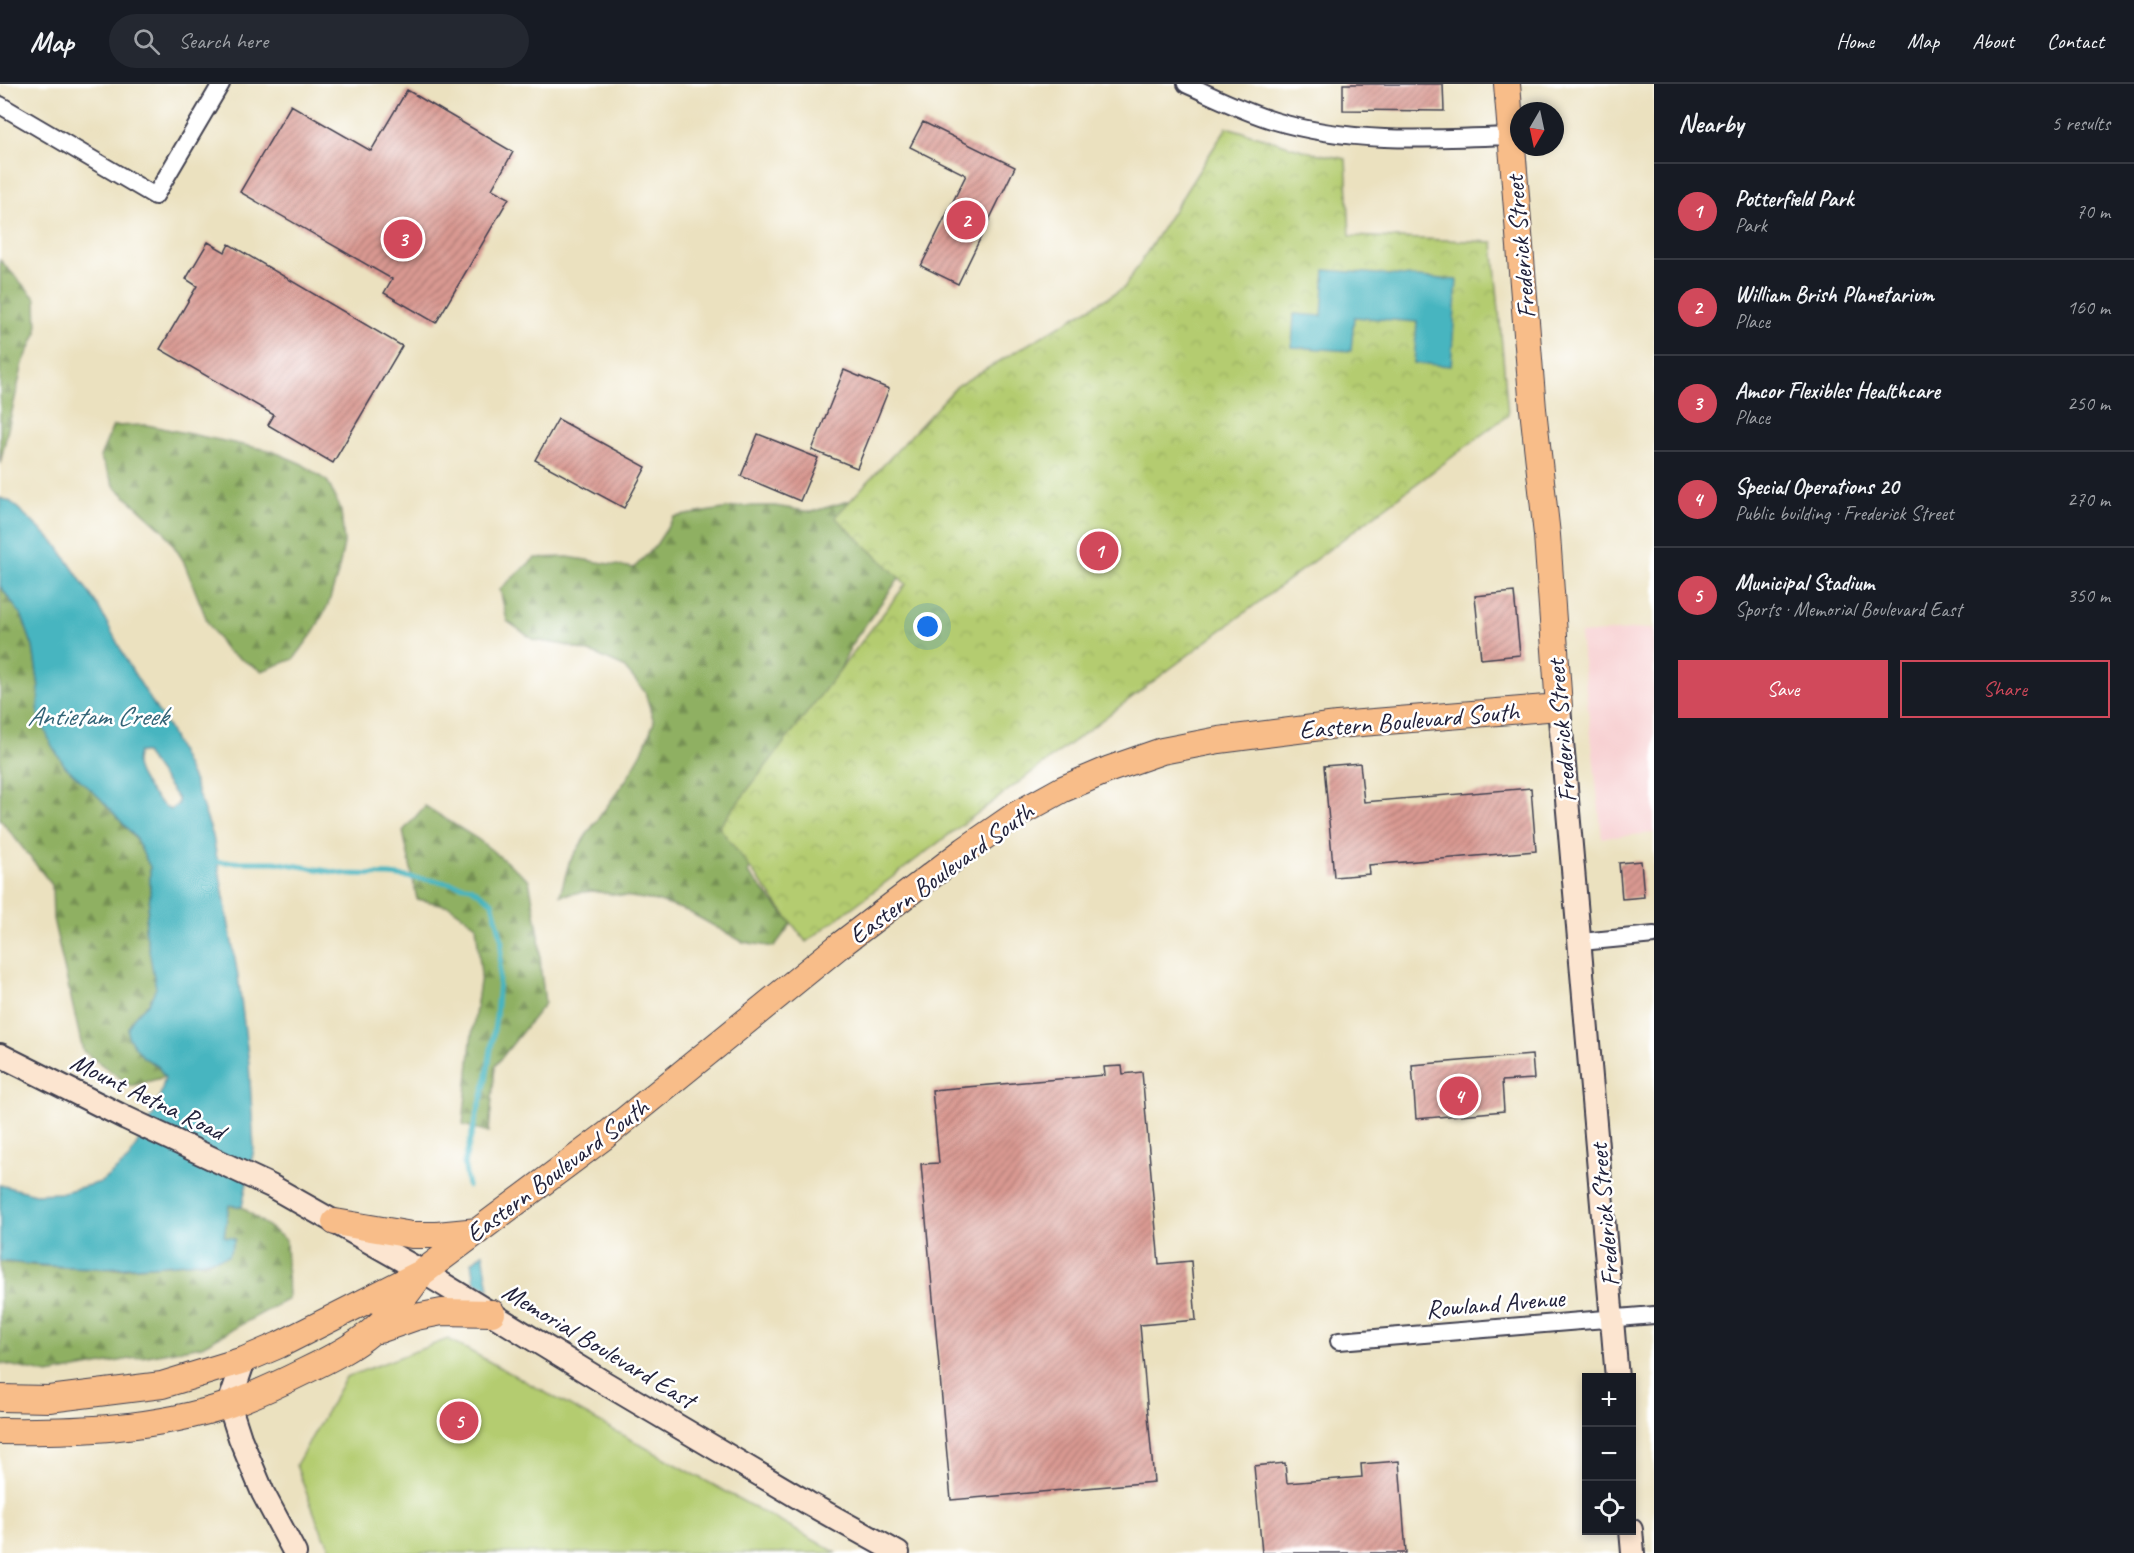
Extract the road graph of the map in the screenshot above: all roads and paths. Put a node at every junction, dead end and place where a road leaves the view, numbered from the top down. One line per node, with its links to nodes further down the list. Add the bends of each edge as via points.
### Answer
1 (221, 84): 4 (street, via 155,195)
2 (1186, 84): 6 (street, via 1275,121 1318,130 1412,140)
3 (1507, 84): 5 (main road, Frederick Street)
4 (0, 105)
5 (1510, 123)
6 (1510, 136)
7 (1513, 156): 8 (main road, Frederick Street)
8 (1559, 707): 10 (main road, Frederick Street); 14 (main road, Eastern Boulevard South, via 1337,725 1219,740 1162,751 1063,789 1014,816 948,863 605,1136)
9 (1654, 935): 10 (street)
10 (1581, 942): 18 (main road, Frederick Street)
11 (0, 1055): 12 (main road, Mount Aetna Road)
12 (272, 1186): 13 (main road, Memorial Boulevard East)
13 (335, 1222): 14 (main road, via 412,1235); 15 (main road, Memorial Boulevard East)
14 (478, 1231): 15 (main road, Eastern Boulevard South)
15 (423, 1272): 16 (main road, Memorial Boulevard East); 19 (main road, Eastern Boulevard South, via 397,1308); 21 (main road, Eastern Boulevard South)
16 (492, 1313): 19 (main road, via 442,1312); 28 (main road, Memorial Boulevard East)
17 (1654, 1315): 18 (street, Rowland Avenue)
18 (1612, 1318): 20 (street, Rowland Avenue); 22 (main road, Frederick Street)
19 (370, 1333): 24 (main road, Eastern Boulevard South, via 337,1355)
20 (1340, 1341)
21 (244, 1360): 23 (main road, Eastern Boulevard South, via 162,1385 49,1399); 24 (main road)
22 (1617, 1373)
23 (0, 1398)
24 (229, 1404): 25 (main road, Eastern Boulevard South, via 171,1419 118,1426 52,1432); 27 (main road, via 263,1493)
25 (0, 1431)
26 (1631, 1535): 29 (main road)
27 (295, 1553)
28 (898, 1553)
29 (1633, 1553)

